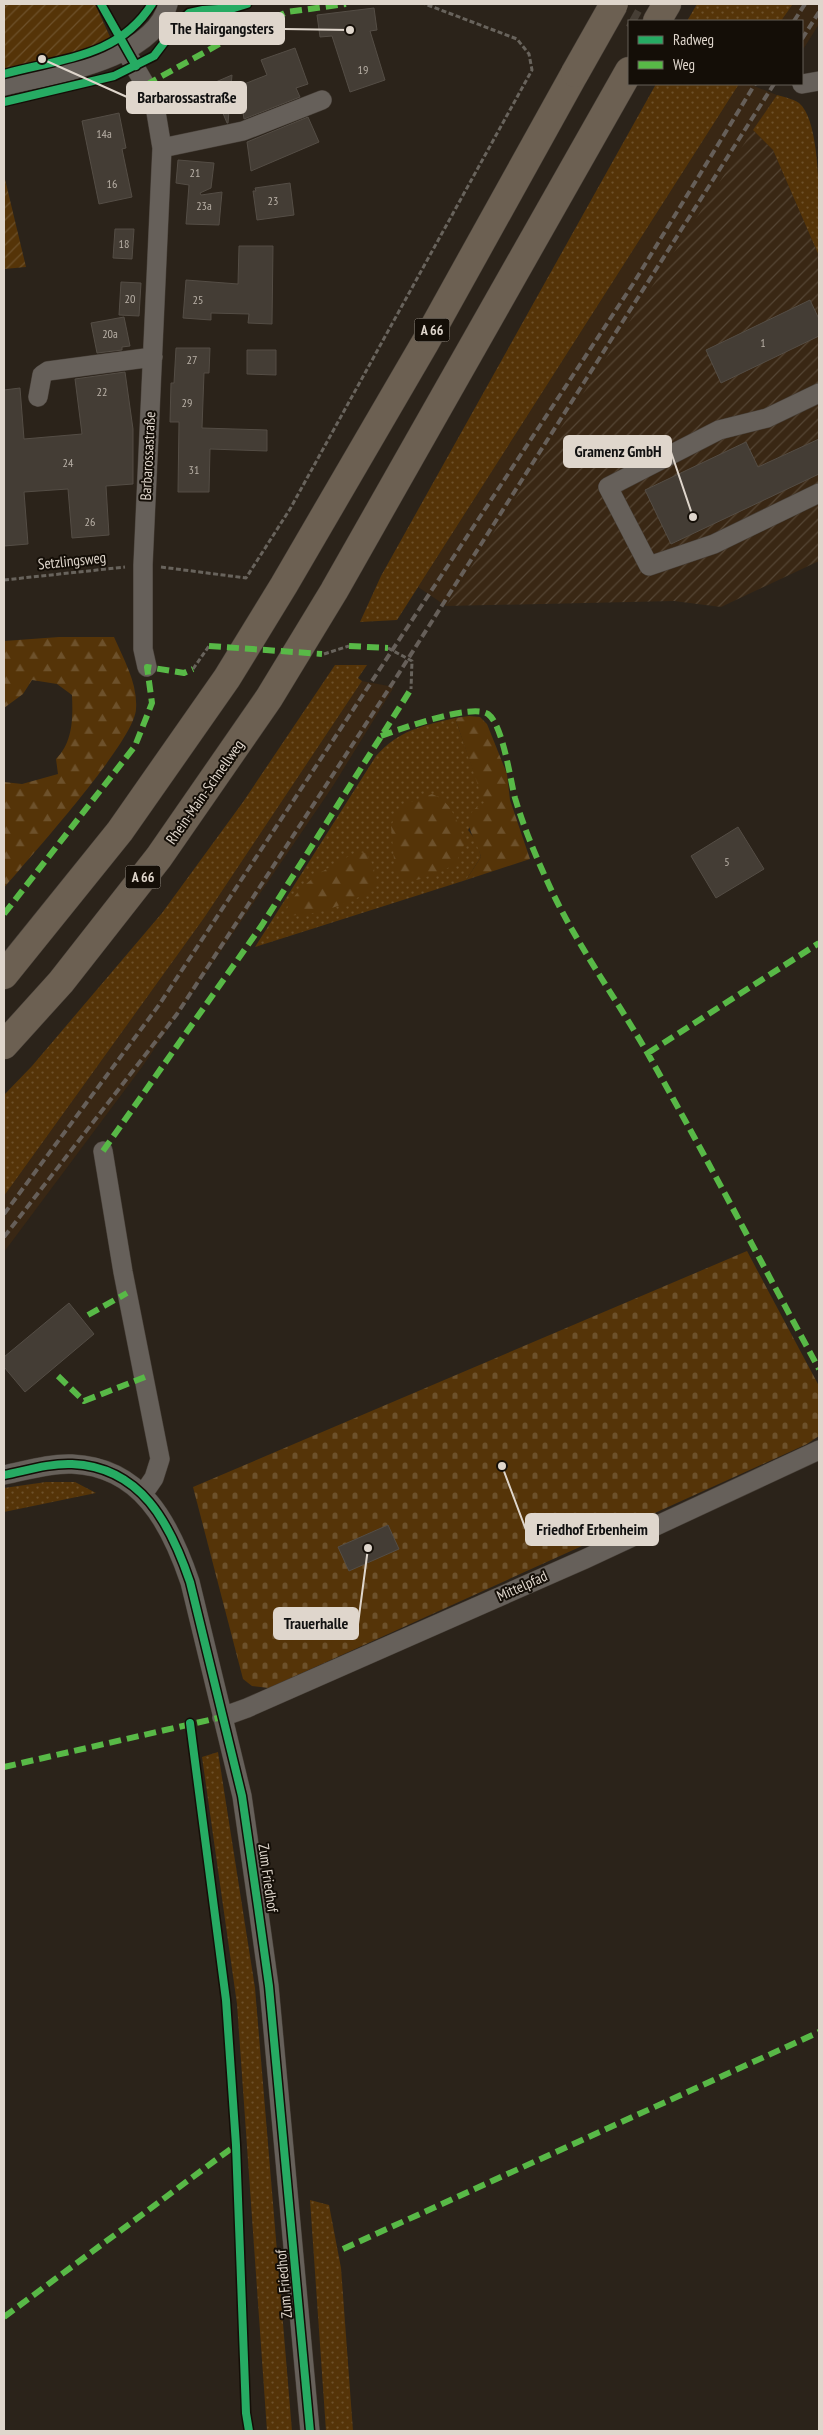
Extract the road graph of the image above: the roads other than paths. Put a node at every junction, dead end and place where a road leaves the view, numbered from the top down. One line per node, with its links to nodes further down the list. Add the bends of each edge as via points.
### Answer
1 (168, 4): 5 (street, via 162,20 151,34)
2 (614, 4): 15 (highway, A 66, bridge, via 424,343 227,678 120,831)
3 (667, 4): 4 (highway)
4 (658, 20)
5 (125, 50): 7 (street, via 108,58); 9 (street, Barbarossastraße, via 154,100)
6 (628, 73): 16 (highway, Rhein-Main-Schnellweg / A 66, via 334,591 269,698 159,857 61,982)
7 (4, 86)
8 (322, 100): 9 (street, via 243,131)
9 (162, 148): 10 (street, Barbarossastraße)
10 (153, 357): 12 (street, via 48,371 42,375); 14 (street, Barbarossastraße, via 143,565)
11 (819, 393): 13 (street, via 767,418 719,430 608,487 649,566 714,544)
12 (38, 397)
13 (819, 493)
14 (145, 658)
15 (4, 975)
16 (4, 1045)
17 (103, 1151): 20 (street, via 160,1459 154,1478)
18 (819, 1450): 21 (street, Mittelpfad, via 585,1558)
19 (4, 1476): 20 (street, Zum Friedhof, via 70,1464 101,1468 120,1476)
20 (142, 1494): 21 (street, Zum Friedhof, via 171,1534 190,1582)
21 (222, 1717): 22 (street, Zum Friedhof, via 242,1796 269,1986)
22 (310, 2431)

